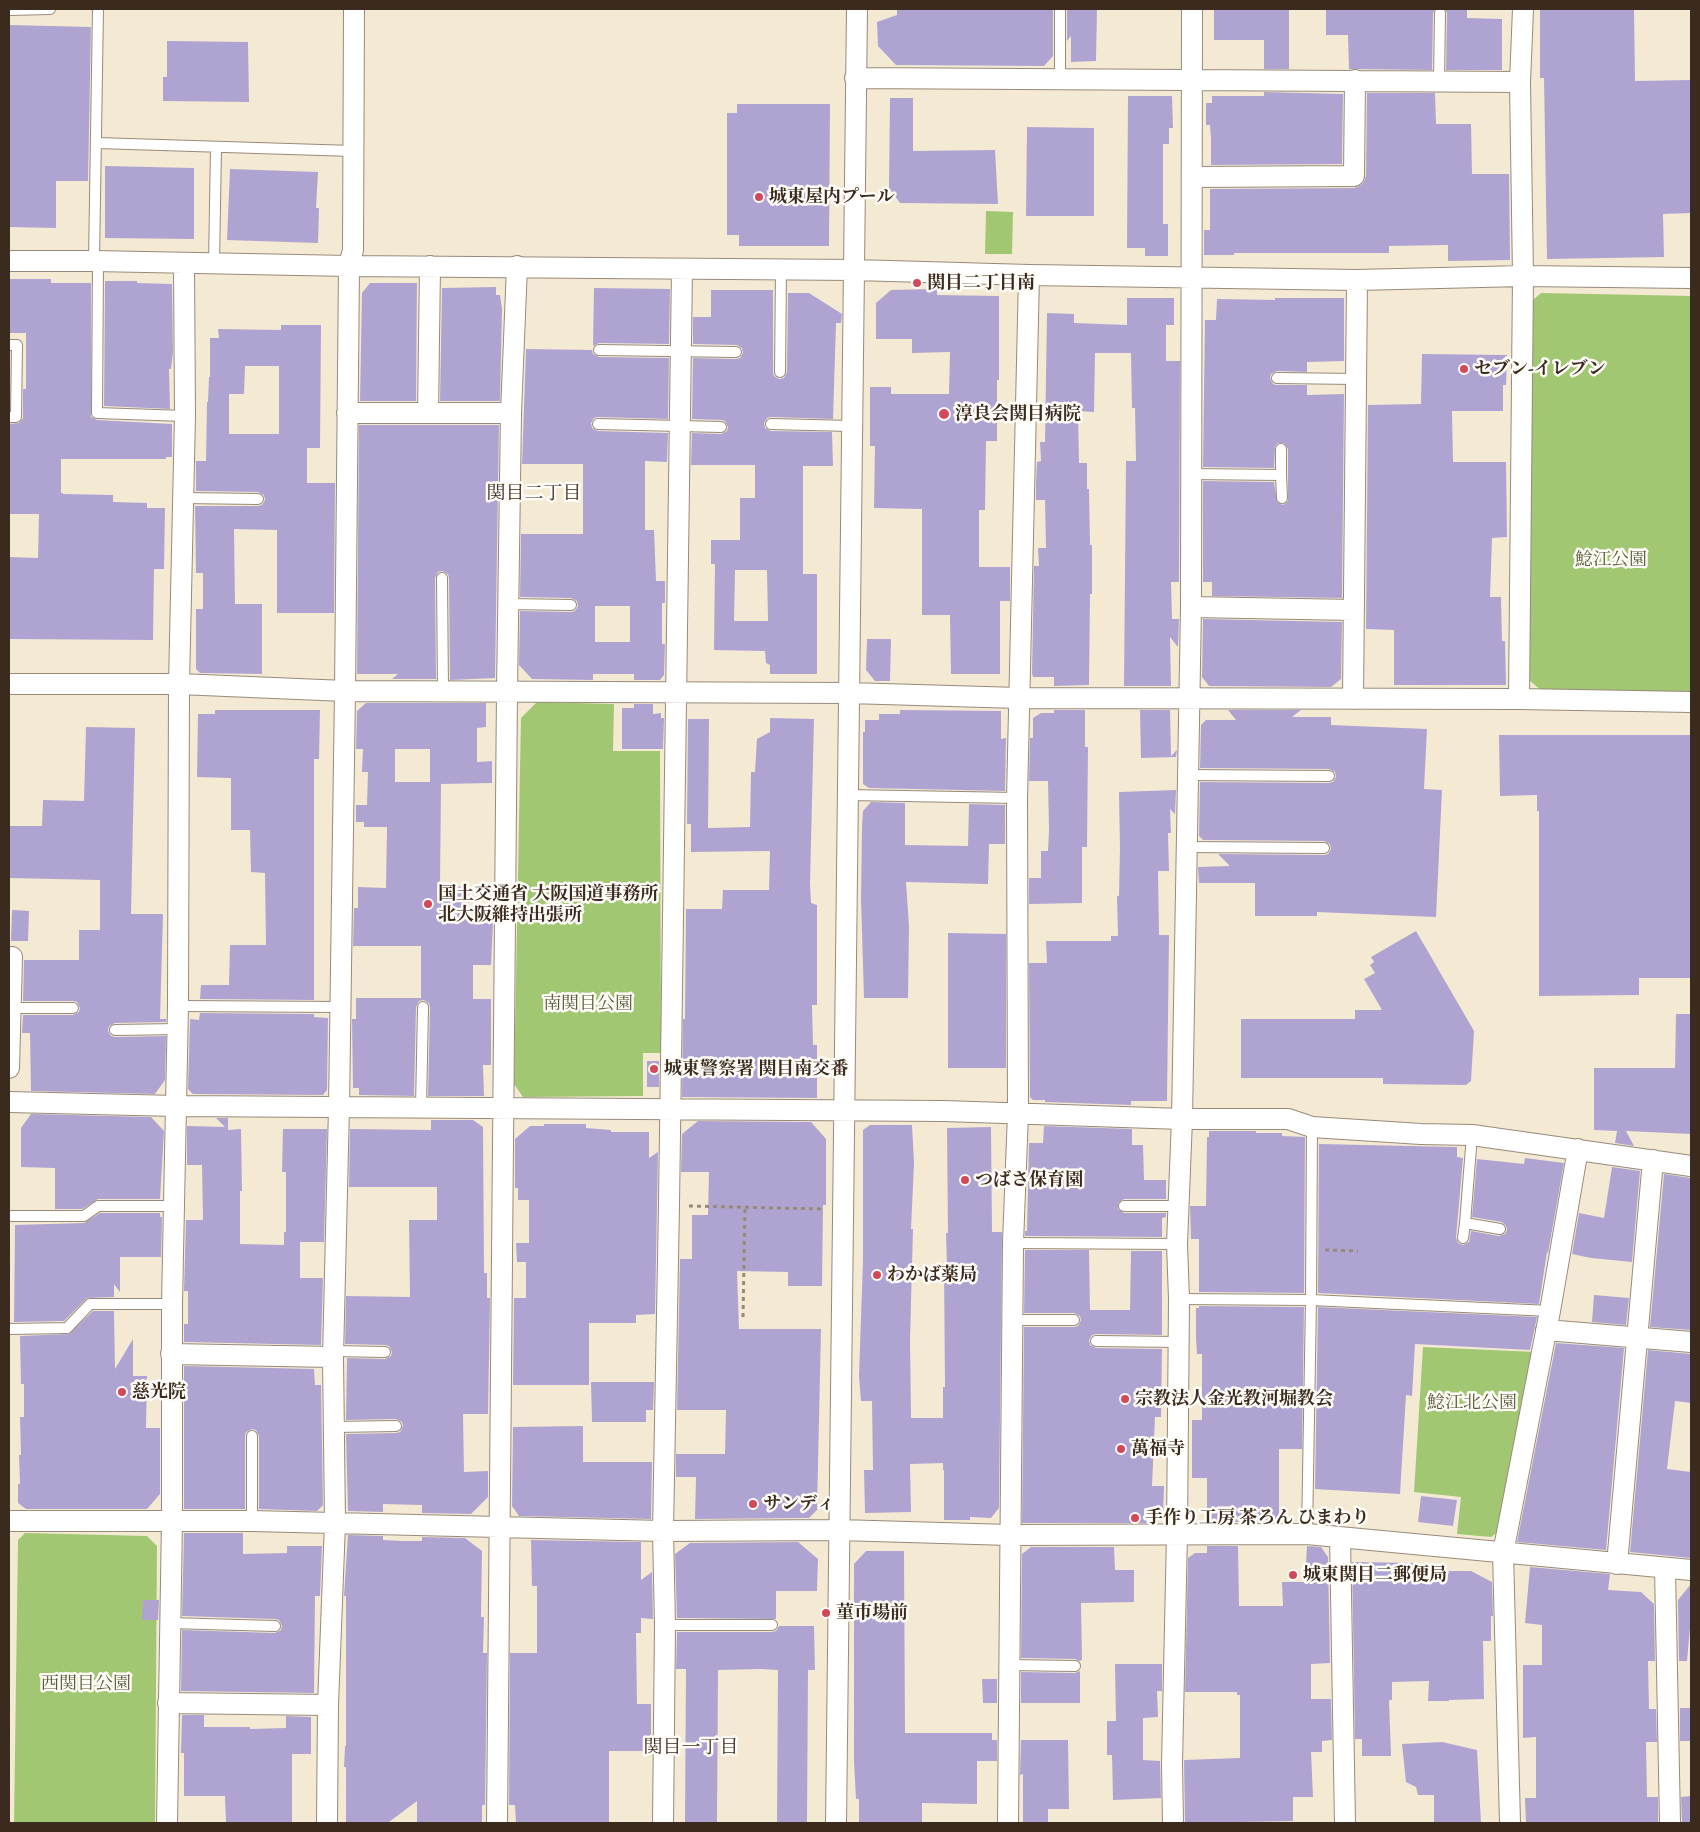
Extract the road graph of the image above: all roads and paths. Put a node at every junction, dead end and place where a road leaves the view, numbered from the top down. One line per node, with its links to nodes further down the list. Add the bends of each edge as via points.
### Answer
1 (50, 9): 8 (lane)
2 (98, 9): 16 (lane)
3 (354, 9): 18 (street)
4 (857, 9): 10 (street)
5 (1060, 9): 11 (lane)
6 (1192, 9): 12 (street)
7 (1523, 9): 15 (street)
8 (9, 10)
9 (1440, 13): 14 (lane)
10 (855, 78): 11 (street); 29 (street)
11 (1060, 79): 12 (street)
12 (1192, 80): 13 (street); 19 (street)
13 (1355, 80): 14 (street); 19 (street, via 1354,176)
14 (1439, 80): 15 (street)
15 (1520, 82): 31 (street)
16 (96, 143): 17 (lane); 21 (lane)
17 (216, 147): 18 (lane); 22 (lane)
18 (353, 150): 24 (street, via 353,250)
19 (1192, 178): 32 (street)
20 (9, 261): 21 (street)
21 (96, 261): 23 (street); 45 (lane, via 97,413)
22 (214, 263): 23 (street); 24 (street)
23 (184, 264): 45 (street)
24 (348, 266): 25 (street); 43 (street)
25 (430, 266): 26 (street); 42 (street)
26 (517, 266): 27 (street); 44 (street)
27 (682, 269): 28 (street); 37 (street)
28 (781, 269): 29 (street); 39 (lane)
29 (855, 270): 30 (street); 50 (street)
30 (1029, 275): 32 (street); 70 (street)
31 (1523, 276): 33 (street); 34 (street); 73 (street)
32 (1191, 277): 34 (street); 53 (street)
33 (1691, 278)
34 (1357, 280): 41 (street)
35 (9, 345): 46 (lane, via 17,345 16,417)
36 (599, 350): 37 (lane)
37 (681, 351): 38 (lane); 49 (street)
38 (736, 352)
39 (780, 372)
40 (1277, 378): 41 (lane)
41 (1356, 379): 62 (street)
42 (428, 412): 43 (street); 44 (street)
43 (347, 413): 65 (street)
44 (512, 414): 59 (street)
45 (185, 416): 55 (street)
46 (9, 417)
47 (598, 424): 49 (lane)
48 (770, 424): 50 (lane)
49 (679, 426): 51 (lane); 68 (street)
50 (851, 426): 69 (street)
51 (721, 427)
52 (1281, 449): 54 (lane)
53 (1191, 474): 54 (lane); 61 (street)
54 (1281, 474): 56 (lane)
55 (183, 498): 57 (lane); 64 (street)
56 (1282, 498)
57 (258, 499)
58 (442, 578): 66 (lane)
59 (508, 604): 60 (lane); 67 (street)
60 (570, 605)
61 (1192, 607): 62 (street); 71 (street)
62 (1354, 610): 72 (street)
63 (9, 684): 64 (street)
64 (179, 684): 65 (street); 82 (street)
65 (345, 691): 66 (street); 83 (street)
66 (443, 691): 67 (street)
67 (507, 691): 68 (street); 94 (street)
68 (677, 692): 69 (street); 95 (street)
69 (849, 693): 70 (street); 77 (street)
70 (1019, 698): 71 (street); 78 (street)
71 (1189, 698): 72 (street); 75 (street)
72 (1353, 699): 73 (street)
73 (1519, 699): 74 (street)
74 (1691, 702)
75 (1188, 775): 76 (lane); 79 (street)
76 (1329, 776)
77 (848, 795): 78 (lane); 96 (street)
78 (1017, 798): 97 (street)
79 (1188, 847): 80 (lane); 98 (street)
80 (1324, 848)
81 (12, 957): 85 (street)
82 (178, 1006): 83 (lane); 87 (street)
83 (341, 1007): 92 (street)
84 (423, 1007): 93 (lane)
85 (10, 1008): 86 (lane); 89 (street)
86 (73, 1008)
87 (177, 1029): 88 (lane); 91 (street)
88 (115, 1030)
89 (9, 1068)
90 (9, 1102): 91 (street)
91 (177, 1106): 92 (street); 105 (street)
92 (339, 1107): 93 (street); 132 (street)
93 (422, 1107): 94 (street)
94 (504, 1107): 95 (street); 140 (street)
95 (670, 1110): 96 (street); 104 (street)
96 (845, 1111): 97 (street); 109 (street)
97 (1018, 1113): 98 (street); 114 (street)
98 (1182, 1119): 99 (street, via 1288,1119); 107 (street)
99 (1312, 1127): 100 (street); 116 (lane)
100 (1472, 1135): 101 (street); 111 (lane)
101 (1578, 1149): 102 (street); 124 (street)
102 (1653, 1160): 103 (street); 126 (street)
103 (1691, 1166)
104 (670, 1205): 108 (path); 142 (street)
105 (174, 1206): 110 (lane, via 98,1206 84,1216); 120 (street)
106 (1124, 1206): 107 (lane)
107 (1178, 1206): 115 (street)
108 (745, 1208): 109 (path); 121 (path)
109 (844, 1209): 141 (street)
110 (9, 1216)
111 (1465, 1223): 112 (lane); 113 (lane)
112 (1500, 1229)
113 (1463, 1238)
114 (1013, 1244): 115 (lane); 122 (street)
115 (1177, 1244): 118 (street)
116 (1312, 1250): 117 (path); 119 (lane)
117 (1358, 1251)
118 (1179, 1299): 119 (lane); 128 (street)
119 (1311, 1300): 124 (lane); 144 (lane)
120 (172, 1304): 125 (lane, via 90,1304 66,1328); 131 (street)
121 (743, 1317)
122 (1013, 1320): 123 (lane); 145 (street)
123 (1074, 1320)
124 (1548, 1320): 126 (street); 147 (street)
125 (9, 1329)
126 (1637, 1337): 129 (street); 148 (street)
127 (1096, 1341): 128 (lane)
128 (1178, 1342): 143 (street)
129 (1691, 1342)
130 (385, 1352): 132 (lane)
131 (171, 1354): 132 (street); 138 (street)
132 (334, 1354): 134 (street)
133 (396, 1426): 134 (lane)
134 (334, 1427): 139 (street)
135 (252, 1436): 137 (lane)
136 (9, 1521): 138 (street)
137 (252, 1521): 138 (street); 139 (street)
138 (172, 1522): 151 (street)
139 (334, 1523): 140 (street); 158 (street)
140 (499, 1526): 142 (street); 161 (street)
141 (839, 1530): 142 (street); 145 (street); 163 (street)
142 (662, 1531): 152 (street)
143 (1178, 1534): 144 (street); 145 (street); 165 (street)
144 (1306, 1534): 146 (street)
145 (1010, 1535): 155 (street)
146 (1340, 1537): 147 (street); 166 (street)
147 (1503, 1553): 148 (street); 167 (street)
148 (1617, 1564): 149 (street)
149 (1665, 1568): 150 (street); 168 (street)
150 (1691, 1570)
151 (170, 1623): 154 (lane); 157 (street)
152 (665, 1624): 153 (lane); 162 (street)
153 (772, 1625)
154 (275, 1626)
155 (1009, 1665): 156 (lane); 164 (street)
156 (1076, 1666)
157 (168, 1703): 158 (street); 159 (street)
158 (328, 1705): 160 (street)
159 (167, 1823)
160 (327, 1823)
161 (497, 1823)
162 (663, 1823)
163 (836, 1823)
164 (1008, 1823)
165 (1173, 1823)
166 (1345, 1823)
167 (1510, 1823)
168 (1670, 1823)

